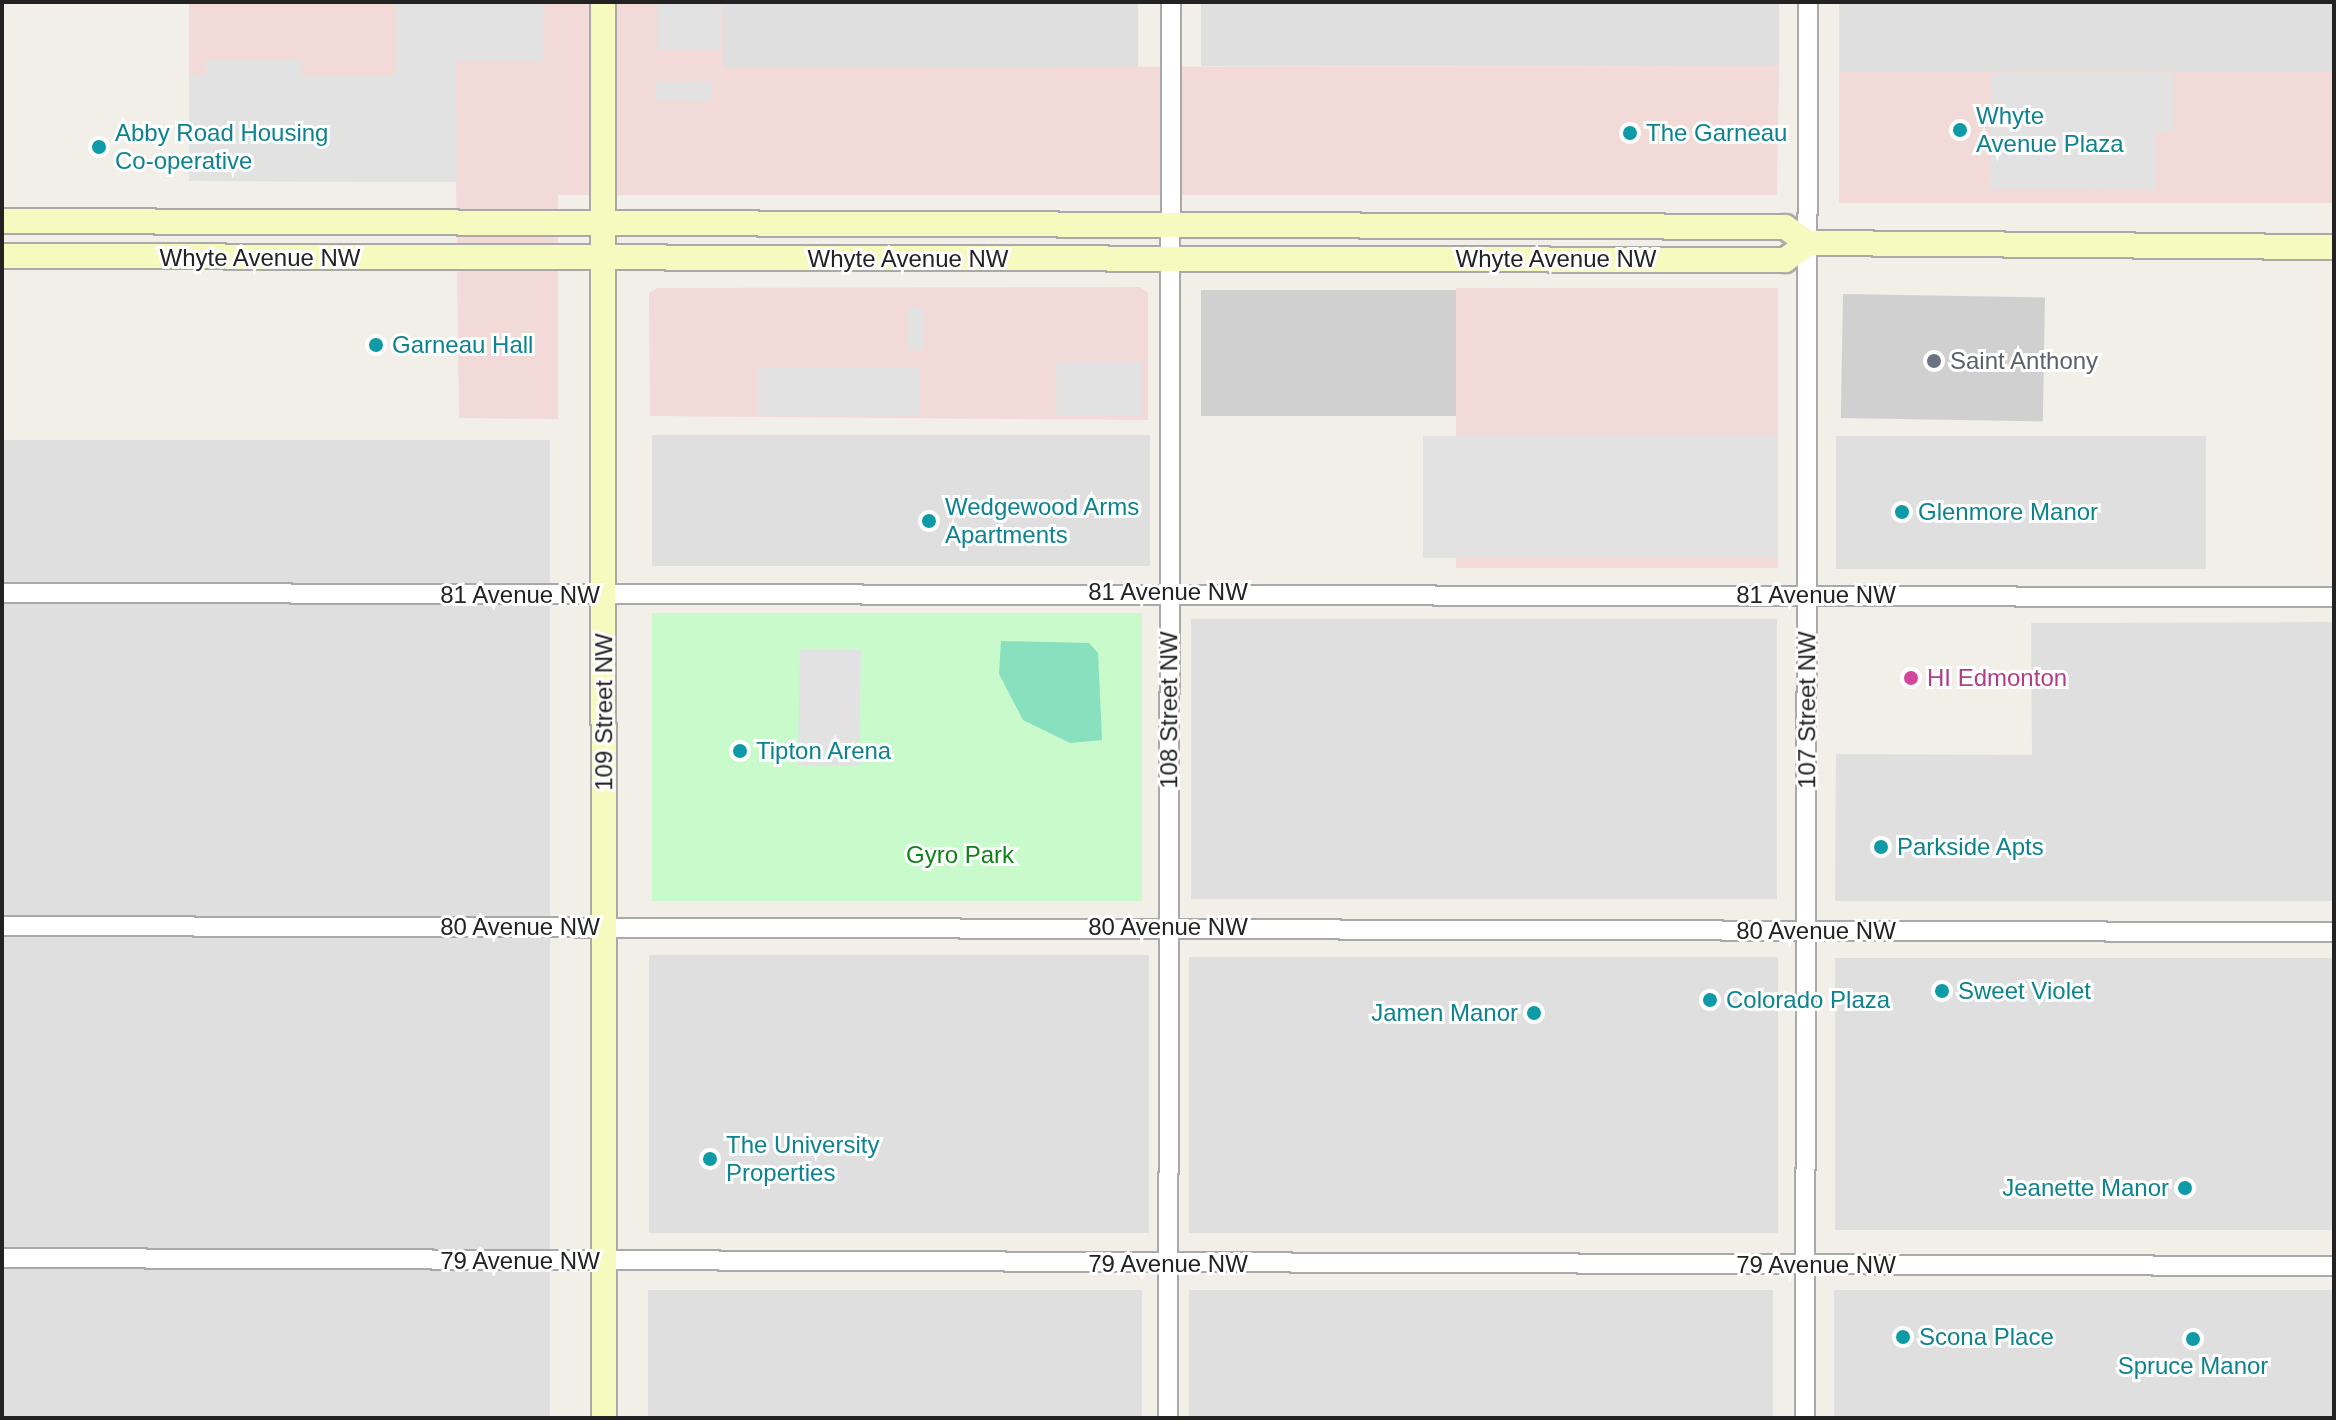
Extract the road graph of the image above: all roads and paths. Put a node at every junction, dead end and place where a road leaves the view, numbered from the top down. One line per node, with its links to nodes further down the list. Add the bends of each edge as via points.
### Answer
1 (1171, 2): 6 (street, 108 Street NW)
2 (1808, 2): 7 (street, 107 Street NW)
3 (603, 3): 5 (main road, 109 Street NW)
4 (2, 221): 5 (main road, Whyte Avenue NW)
5 (603, 222): 6 (main road, Whyte Avenue NW); 10 (main road, 109 Street NW)
6 (1172, 227): 7 (main road, Whyte Avenue NW, via 1785,227); 11 (street, 108 Street NW)
7 (1808, 243): 8 (main road, Whyte Avenue NW); 11 (main road, Whyte Avenue NW, via 1785,260); 14 (street, 107 Street NW)
8 (2334, 247)
9 (2, 256): 10 (main road, Whyte Avenue NW)
10 (603, 259): 11 (main road, Whyte Avenue NW); 15 (main road, 109 Street NW)
11 (1172, 259): 13 (street, 108 Street NW)
12 (2, 593): 15 (street, 81 Avenue NW)
13 (1170, 593): 14 (street, 81 Avenue NW); 15 (street, 81 Avenue NW); 19 (street, 108 Street NW)
14 (1807, 594): 16 (street, 81 Avenue NW); 20 (street, 107 Street NW)
15 (604, 596): 18 (main road, 109 Street NW)
16 (2334, 597)
17 (2, 926): 18 (street, 80 Avenue NW)
18 (605, 927): 19 (street, 80 Avenue NW); 23 (main road, 109 Street NW)
19 (1169, 927): 20 (street, 80 Avenue NW); 24 (street, 108 Street NW)
20 (1806, 931): 21 (street, 80 Avenue NW); 25 (street, 107 Street NW)
21 (2334, 932)
22 (2, 1258): 23 (street, 79 Avenue NW)
23 (606, 1262): 24 (street, 79 Avenue NW); 27 (main road, 109 Street NW)
24 (1168, 1264): 25 (street, 79 Avenue NW); 28 (street, 108 Street NW)
25 (1806, 1265): 26 (street, 79 Avenue NW); 29 (street, 107 Street NW)
26 (2334, 1266)
27 (604, 1418)
28 (1168, 1418)
29 (1805, 1418)

